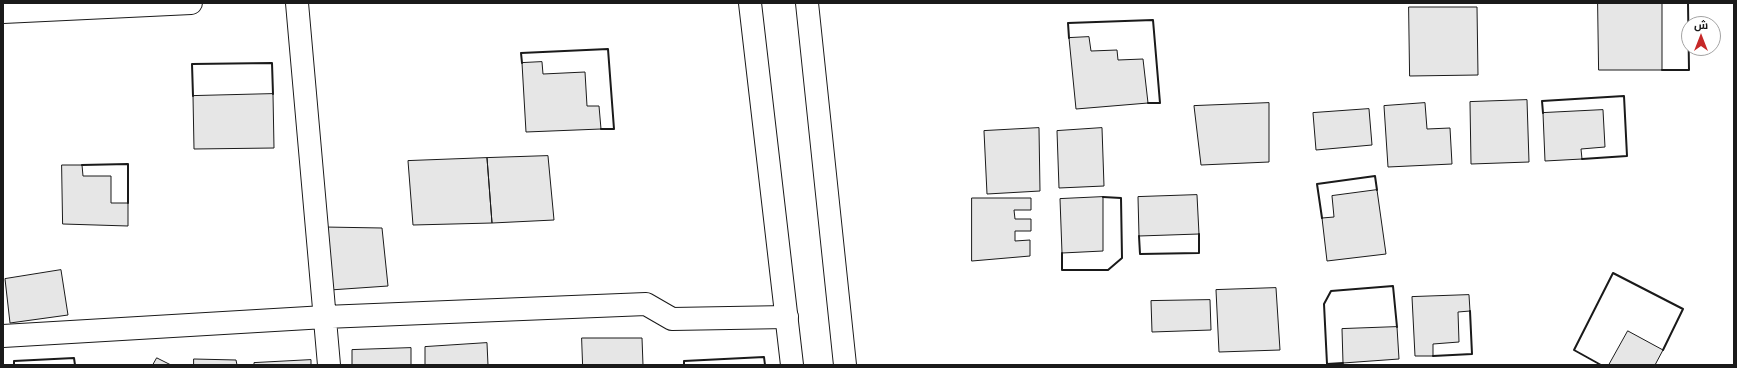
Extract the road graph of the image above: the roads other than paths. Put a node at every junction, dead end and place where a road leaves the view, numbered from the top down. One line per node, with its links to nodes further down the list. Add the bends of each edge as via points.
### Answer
1 (191, 3): 5 (street)
2 (297, 3): 7 (street)
3 (750, 3): 6 (street)
4 (807, 3): 11 (street)
5 (3, 12)
6 (787, 317): 7 (street, via 672,319 646,304); 10 (street)
7 (326, 318): 8 (street); 9 (street)
8 (3, 336)
9 (330, 365)
10 (792, 365)
11 (845, 365)

